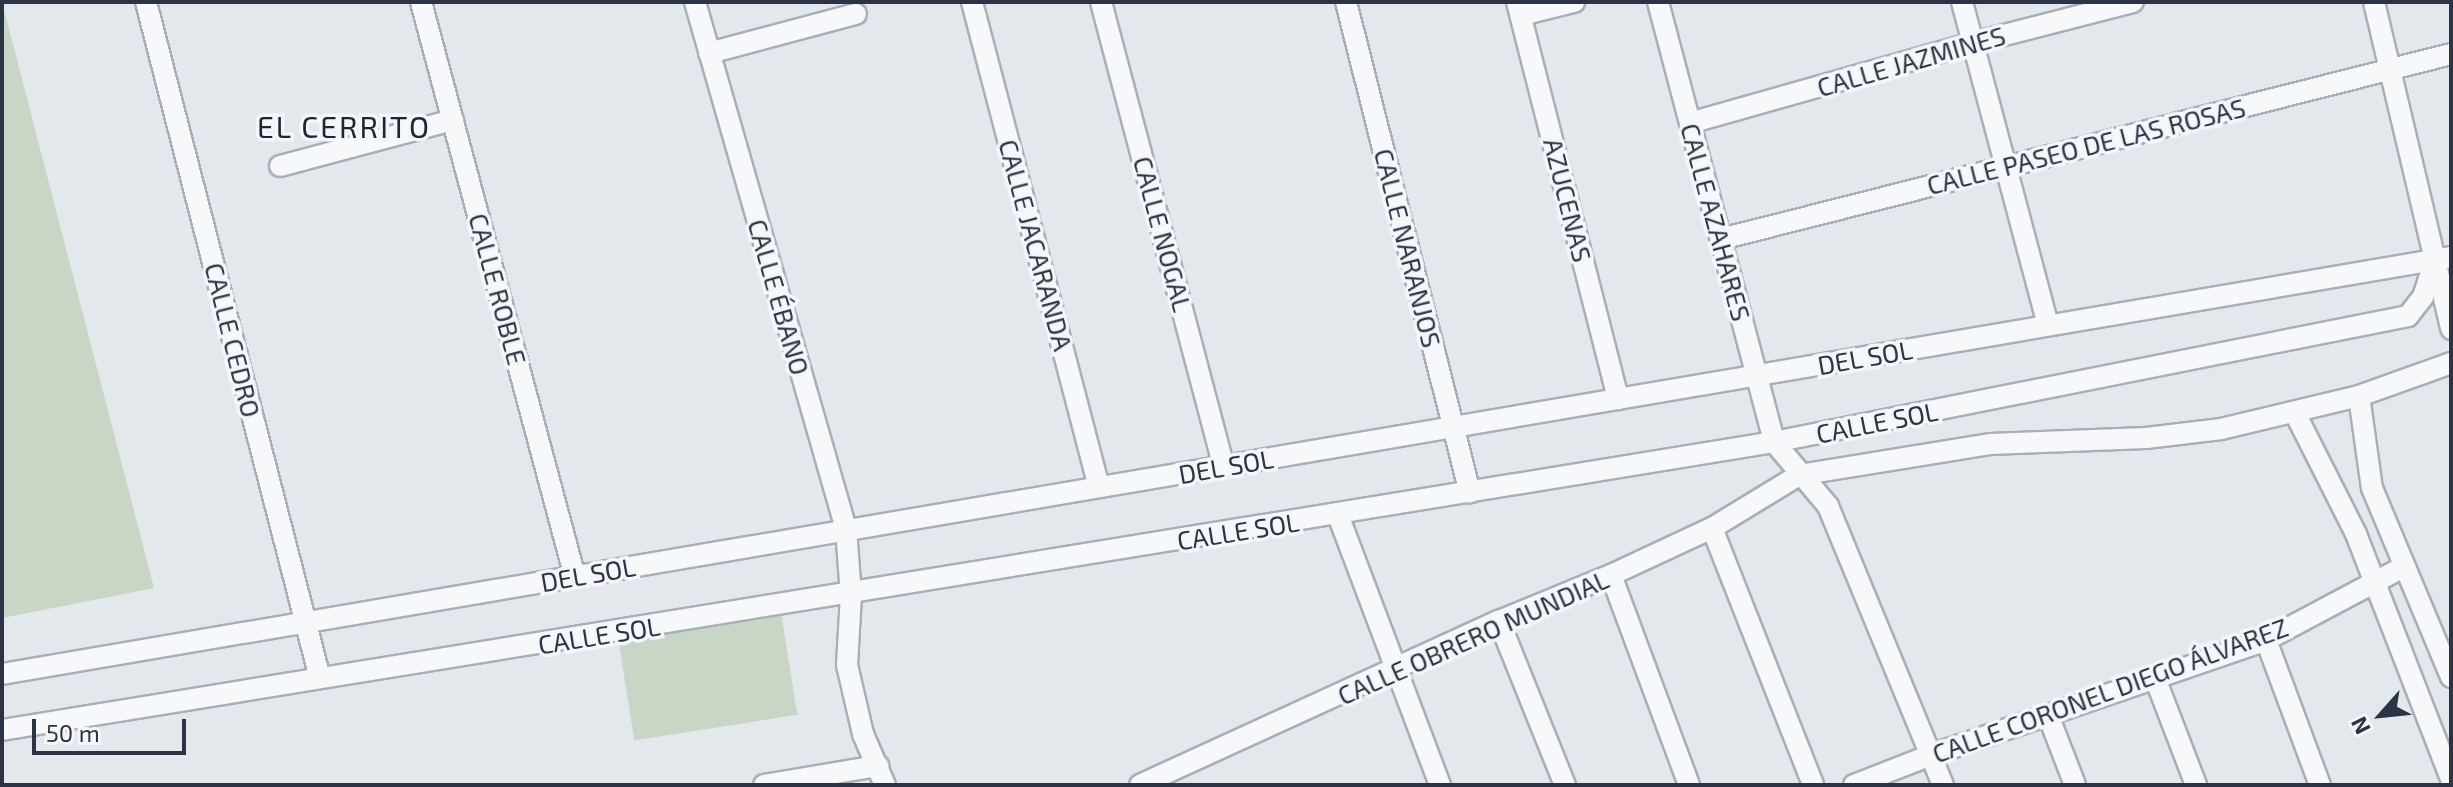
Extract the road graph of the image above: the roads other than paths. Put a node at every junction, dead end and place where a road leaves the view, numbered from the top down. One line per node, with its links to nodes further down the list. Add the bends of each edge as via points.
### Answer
1 (146, 2): 48 (street, CALLE CEDRO)
2 (421, 2): 18 (street, CALLE ROBLE)
3 (695, 2): 15 (street, CALLE ÉBANO)
4 (972, 2): 35 (street, CALLE JACARANDA)
5 (1101, 2): 33 (street, CALLE NOGAL)
6 (1346, 2): 31 (street, CALLE NARANJOS)
7 (1574, 2): 12 (street)
8 (1658, 2): 19 (street, CALLE AZAHARES)
9 (1962, 2): 14 (street)
10 (2133, 2): 14 (street, CALLE JAZMINES)
11 (2374, 2): 17 (street)
12 (1519, 9): 29 (street, AZUCENAS)
13 (856, 14): 15 (street)
14 (1973, 43): 19 (street, CALLE JAZMINES); 21 (street)
15 (709, 53): 40 (street, CALLE ÉBANO)
16 (2451, 54): 17 (street, CALLE PASEO DE LAS ROSAS)
17 (2390, 69): 21 (street, CALLE PASEO DE LAS ROSAS); 23 (street)
18 (453, 120): 20 (street); 44 (street, CALLE ROBLE)
19 (1690, 123): 22 (street, CALLE AZAHARES)
20 (280, 166)
21 (2005, 167): 22 (street, CALLE PASEO DE LAS ROSAS); 24 (street)
22 (1721, 239): 27 (street, CALLE AZAHARES)
23 (2443, 259): 24 (street, DEL SOL); 25 (street); 32 (street, CALLE SOL, via 2408,316)
24 (2048, 325): 27 (street, DEL SOL)
25 (2451, 329)
26 (2451, 363): 28 (street)
27 (1757, 376): 29 (street, DEL SOL); 32 (street, CALLE AZAHARES)
28 (2359, 396): 30 (street); 36 (street)
29 (1618, 399): 31 (street, DEL SOL)
30 (2295, 413): 34 (street, via 2146,438 1990,444); 41 (street)
31 (1454, 427): 33 (street, DEL SOL); 37 (street, CALLE NARANJOS)
32 (1774, 442): 34 (street); 37 (street, CALLE SOL)
33 (1224, 466): 35 (street, DEL SOL)
34 (1799, 475): 39 (street, CALLE OBRERO MUNDIAL); 57 (street, via 1828,506)
35 (1099, 487): 40 (street, DEL SOL)
36 (2372, 488): 41 (street); 42 (street)
37 (1470, 493): 38 (street, CALLE SOL)
38 (1338, 515): 46 (street, CALLE SOL); 50 (street)
39 (1712, 528): 43 (street, CALLE OBRERO MUNDIAL); 66 (street)
40 (846, 529): 44 (street, DEL SOL); 46 (street, CALLE ÉBANO)
41 (2356, 534): 45 (street)
42 (2405, 566): 45 (street, CALLE CORONEL DIEGO ÁLVAREZ); 52 (street)
43 (1611, 575): 47 (street, CALLE OBRERO MUNDIAL); 65 (street)
44 (575, 577): 48 (street, DEL SOL)
45 (2374, 583): 49 (street, CALLE CORONEL DIEGO ÁLVAREZ); 59 (street)
46 (851, 595): 53 (street, CALLE SOL); 58 (street, CALLE ÉBANO, via 847,665 853,700)
47 (1499, 621): 50 (street, CALLE OBRERO MUNDIAL); 64 (street)
48 (305, 622): 51 (street, DEL SOL); 53 (street, CALLE CEDRO)
49 (2266, 640): 54 (street, CALLE CORONEL DIEGO ÁLVAREZ); 71 (street)
50 (1394, 672): 60 (street, CALLE OBRERO MUNDIAL); 63 (street)
51 (2, 674)
52 (2451, 677)
53 (320, 678): 56 (street, CALLE SOL)
54 (2155, 678): 55 (street, CALLE CORONEL DIEGO ÁLVAREZ); 70 (street)
55 (2048, 715): 57 (street, CALLE CORONEL DIEGO ÁLVAREZ); 69 (street)
56 (2, 730)
57 (1931, 755): 67 (street, CALLE CORONEL DIEGO ÁLVAREZ); 68 (street)
58 (881, 776): 61 (street)
59 (2451, 779)
60 (1162, 781): 62 (street, CALLE OBRERO MUNDIAL)
61 (764, 785)
62 (1140, 785)
63 (1440, 785)
64 (1565, 785)
65 (1689, 785)
66 (1813, 785)
67 (1854, 785)
68 (1943, 785)
69 (2075, 785)
70 (2196, 785)
71 (2320, 785)

